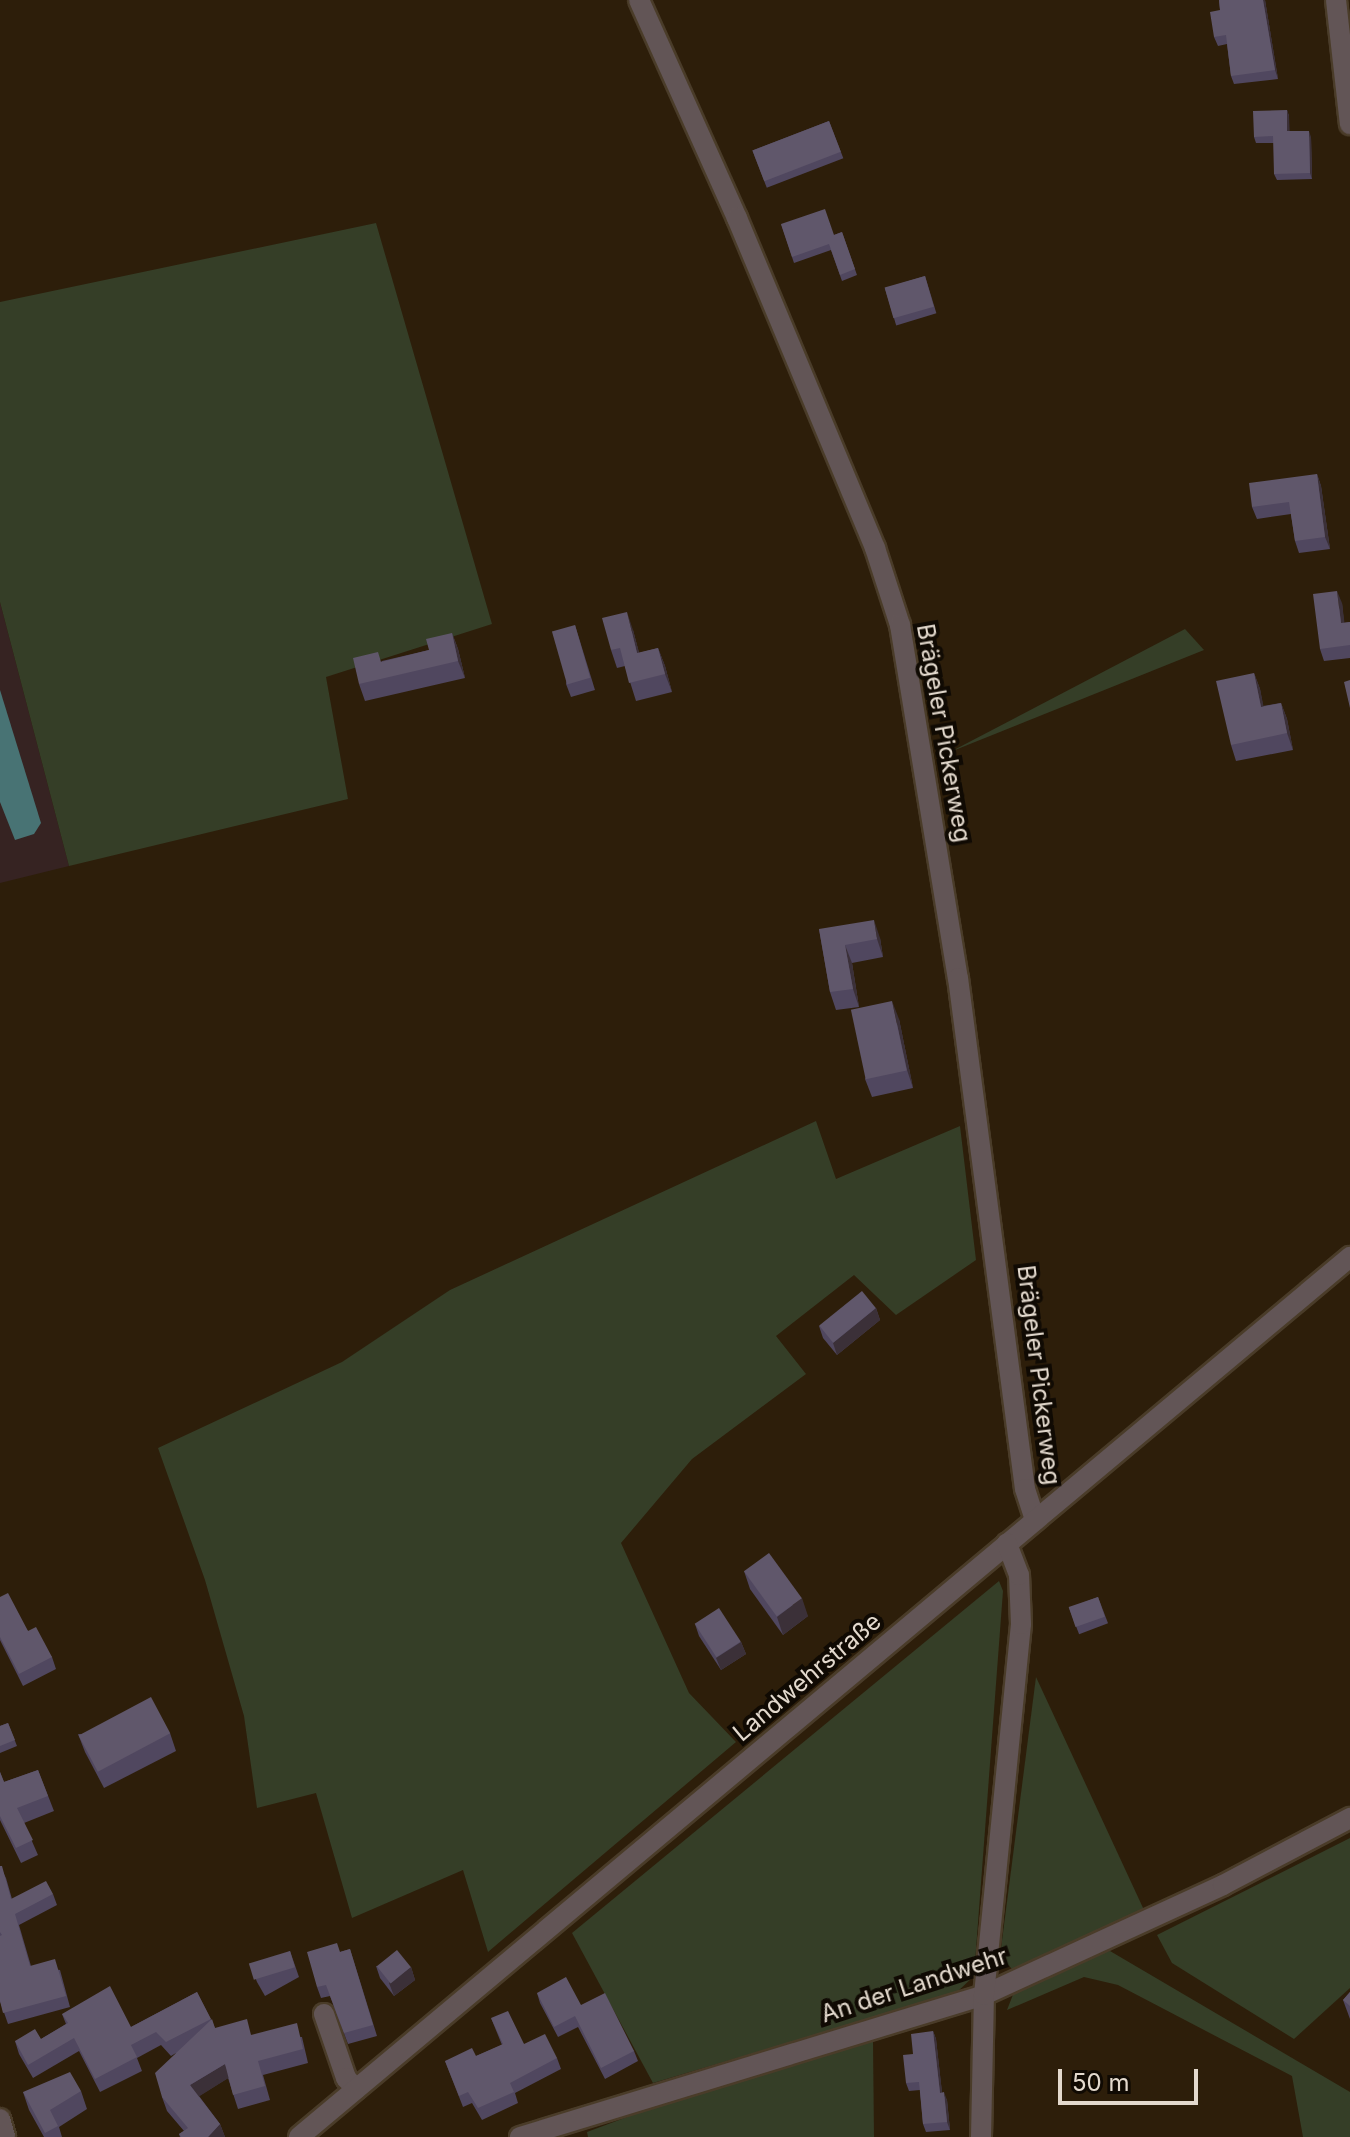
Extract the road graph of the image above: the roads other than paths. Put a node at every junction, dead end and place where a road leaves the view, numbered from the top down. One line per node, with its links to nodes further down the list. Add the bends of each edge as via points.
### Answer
1 (639, 0): 5 (street, Brägeler Pickerweg, via 749,246 875,548 900,625 958,978 1025,1489)
2 (1336, 0): 3 (street)
3 (1350, 124)
4 (1350, 1257): 5 (street, Landwehrstraße)
5 (1035, 1520): 6 (street, Landwehrstraße)
6 (1007, 1543): 8 (street, via 1019,1575 1021,1624); 10 (street, Landwehrstraße)
7 (1350, 1818): 8 (street, An der Landwehr, via 1223,1885)
8 (984, 1995): 14 (street, An der Landwehr); 15 (street)
9 (324, 2014): 10 (street, via 346,2078)
10 (356, 2089): 13 (street, Landwehrstraße)
11 (0, 2119): 12 (street)
12 (5, 2137)
13 (299, 2137)
14 (520, 2137)
15 (981, 2137)

